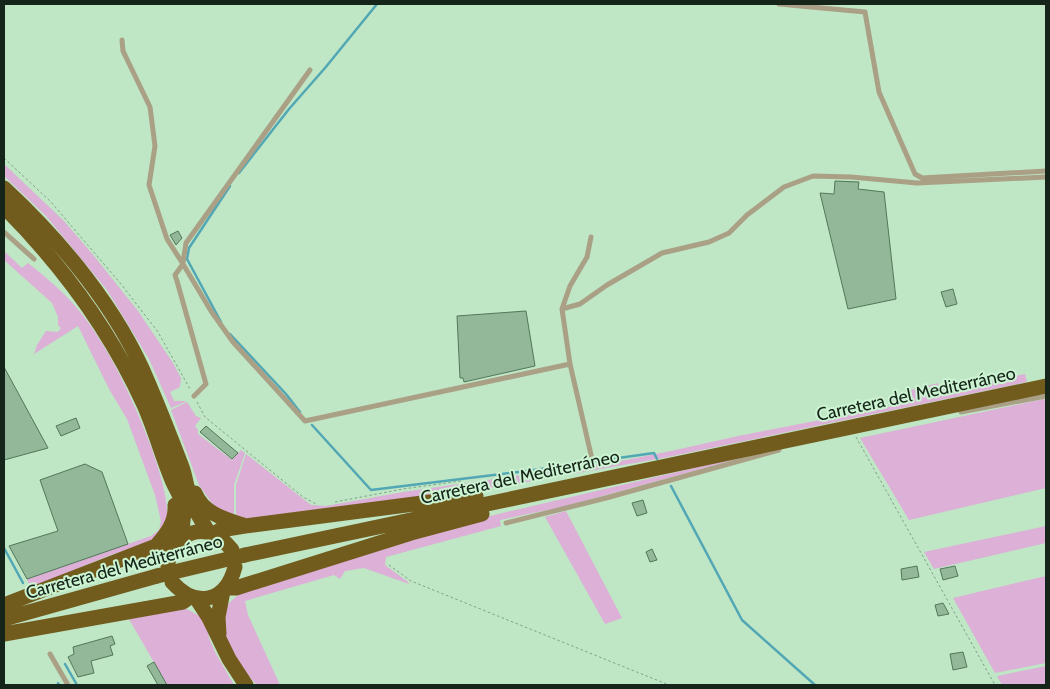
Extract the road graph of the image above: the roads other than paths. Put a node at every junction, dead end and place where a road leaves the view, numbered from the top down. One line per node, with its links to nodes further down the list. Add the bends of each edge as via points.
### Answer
1 (779, 4): 4 (lane, via 865,12 879,92 915,174 922,178)
2 (122, 40): 11 (lane, via 122,51 150,107 156,146 149,185 167,239)
3 (310, 70): 11 (lane, via 186,243)
4 (1046, 171)
5 (1046, 176): 12 (lane, via 917,183 813,176 784,187 729,233 709,242 662,253 580,304)
6 (4, 188): 20 (highway, via 64,249 109,310 147,378)
7 (4, 207): 20 (highway, via 64,272 103,328)
8 (4, 232): 10 (lane)
9 (591, 238): 12 (lane, via 587,257 570,286)
10 (34, 259)
11 (183, 264): 13 (lane, via 233,342 304,421); 15 (lane, via 176,275 177,281 206,384)
12 (562, 308): 13 (lane)
13 (570, 364): 19 (lane)
14 (1046, 386): 21 (highway, Carretera del Mediterráneo)
15 (194, 396)
16 (1046, 396): 17 (lane)
17 (959, 412)
18 (782, 449): 23 (lane)
19 (592, 459)
20 (178, 477): 24 (highway, via 209,511); 25 (highway); 26 (highway, via 183,507); 27 (highway, via 174,518)
21 (611, 477): 22 (highway, Carretera del Mediterráneo); 24 (highway, via 572,478 502,492)
22 (562, 488): 28 (highway, Carretera del Mediterráneo); 31 (highway, via 522,503)
23 (506, 523)
24 (245, 526): 25 (highway)
25 (212, 534): 26 (highway, via 200,532); 28 (highway, via 223,540)
26 (180, 540): 27 (highway); 29 (highway, via 171,550)
27 (156, 546): 33 (highway)
28 (237, 557): 31 (highway, via 232,579); 34 (highway, Carretera del Mediterráneo, bridge)
29 (168, 566)
30 (172, 582): 32 (highway, via 180,592)
31 (224, 590): 32 (highway, via 205,599); 36 (highway, via 218,617)
32 (193, 598): 35 (highway); 36 (highway)
33 (4, 605)
34 (4, 619)
35 (4, 634)
36 (219, 636): 38 (highway)
37 (50, 654): 39 (lane)
38 (244, 684)
39 (68, 685)

